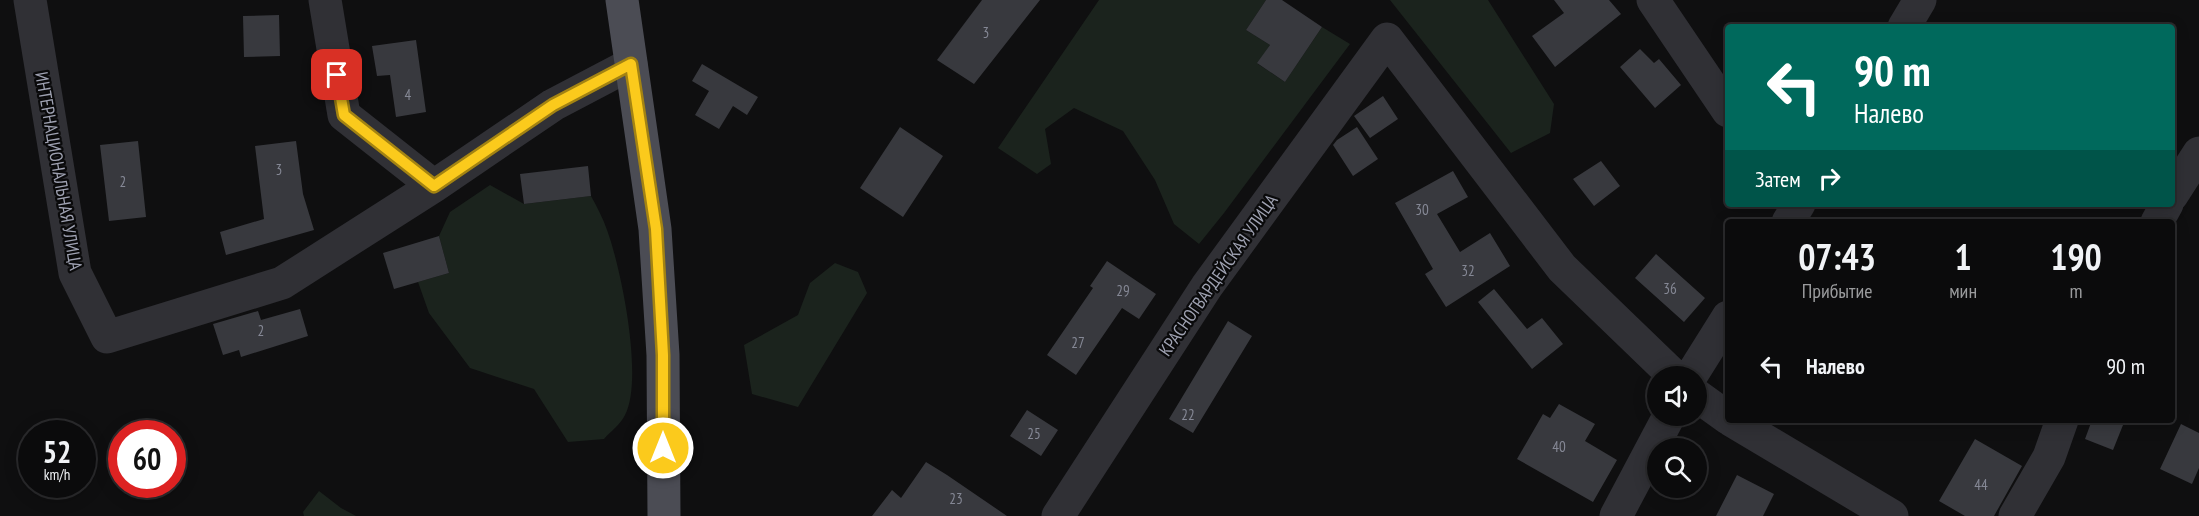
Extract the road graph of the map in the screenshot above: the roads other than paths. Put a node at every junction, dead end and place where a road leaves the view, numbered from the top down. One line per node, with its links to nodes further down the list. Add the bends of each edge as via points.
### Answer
1 (30, 0): 10 (street, ИНТЕРНАЦИОНАЛЬНАЯ УЛИЦА, via 75,273 107,337 282,283)
2 (325, 0): 10 (street, via 344,115)
3 (622, 0): 7 (main road)
4 (1653, 0): 8 (street)
5 (1920, 0): 6 (street)
6 (1906, 24)
7 (631, 64): 10 (street, via 553,105); 20 (main road, via 656,229 663,355)
8 (1725, 107)
9 (2199, 153): 11 (street)
10 (434, 186)
11 (2175, 190)
12 (1725, 322): 14 (street)
13 (1664, 366): 21 (street, КРАСНОГВАРДЕЙСКАЯ УЛИЦА, via 1562,268 1387,39 1207,286)
14 (1697, 366)
15 (1707, 403): 16 (street)
16 (1725, 415)
17 (1737, 423): 23 (street)
18 (2061, 423): 24 (street, via 2049,457)
19 (1664, 426): 22 (street)
20 (664, 516)
21 (1058, 516)
22 (1616, 516)
23 (1892, 516)
24 (2015, 516)

